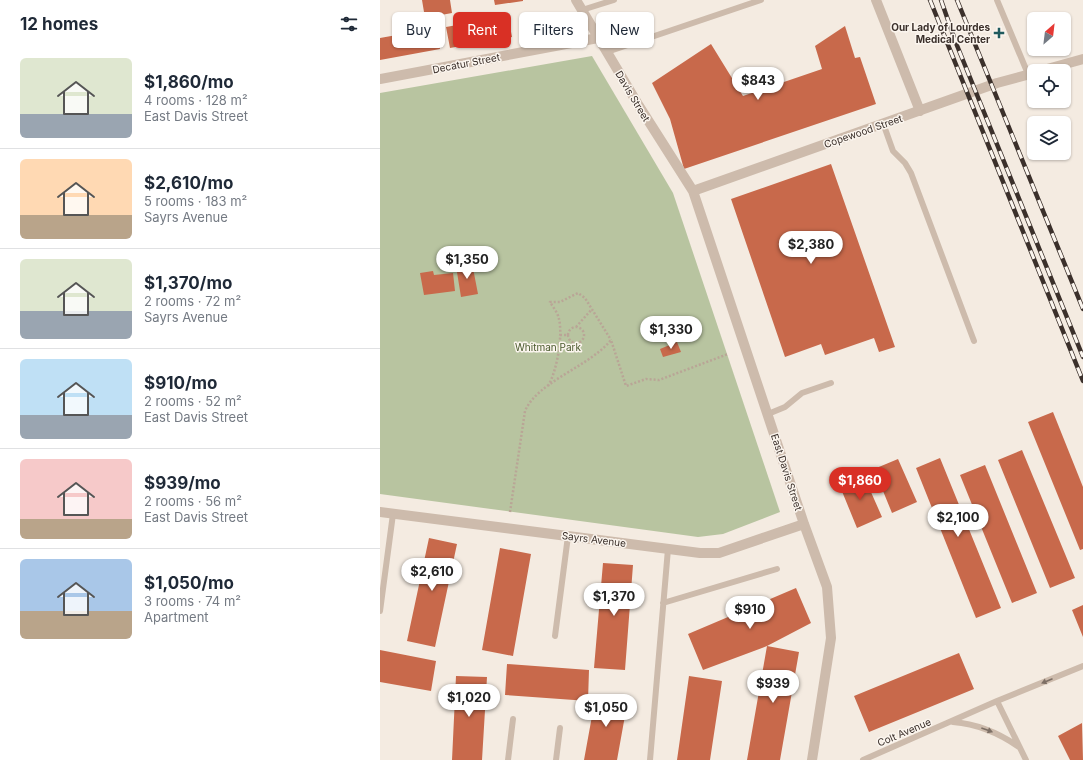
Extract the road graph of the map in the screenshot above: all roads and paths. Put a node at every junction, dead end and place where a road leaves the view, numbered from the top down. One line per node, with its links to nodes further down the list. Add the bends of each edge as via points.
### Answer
1 (576, 0): 6 (street, Davis Street)
2 (614, 0): 6 (lane)
3 (761, 0): 10 (lane)
4 (876, 0): 16 (street)
5 (997, 0): 12 (lane)
6 (582, 10): 7 (street, Davis Street)
7 (596, 34)
8 (596, 38): 15 (street, Decatur Street)
9 (604, 48): 10 (street, Davis Street)
10 (607, 52): 18 (street, Davis Street)
11 (1083, 59): 13 (street)
12 (1027, 64)
13 (1065, 64)
14 (1027, 74): 16 (street, Copewood Street)
15 (380, 79)
16 (920, 111): 17 (street, Copewood Street)
17 (883, 123): 18 (street, Copewood Street); 24 (lane, via 893,151 905,162 911,173)
18 (693, 191): 28 (street, East Davis Street)
19 (592, 309): 20 (path); 21 (path, via 578,293 560,302 550,302 558,315); 23 (path)
20 (576, 327): 22 (path, via 571,329); 22 (path, via 581,328 584,333 583,340 573,343)
21 (560, 335): 22 (path); 27 (path, via 552,378)
22 (568, 335)
23 (611, 340): 25 (path, via 626,386 646,379 659,380); 27 (path, via 601,351)
24 (974, 341)
25 (728, 354)
26 (831, 383): 28 (lane, via 802,393 786,407)
27 (548, 386): 30 (path, via 531,399 525,412)
28 (768, 414): 32 (street, East Davis Street)
29 (380, 512): 31 (street, Sayrs Avenue)
30 (510, 512)
31 (393, 514): 33 (street, Sayrs Avenue); 37 (lane)
32 (804, 524): 34 (street, Sayrs Avenue, via 719,553); 48 (street, East Davis Street, via 827,587 831,638)
33 (568, 536): 34 (street, Sayrs Avenue); 38 (lane)
34 (668, 549): 36 (lane)
35 (777, 569): 36 (lane)
36 (663, 603): 47 (lane)
37 (380, 611)
38 (555, 636)
39 (1083, 666): 40 (lane, Colt Avenue, one-way to 40)
40 (997, 701): 42 (lane, Colt Avenue); 44 (lane)
41 (513, 719): 45 (lane)
42 (952, 722): 44 (lane, one-way to 44, via 991,730); 49 (lane, Colt Avenue)
43 (560, 728): 46 (lane)
44 (1019, 747): 50 (lane)
45 (508, 760)
46 (556, 760)
47 (650, 760)
48 (812, 760)
49 (863, 760)
50 (1026, 760)

